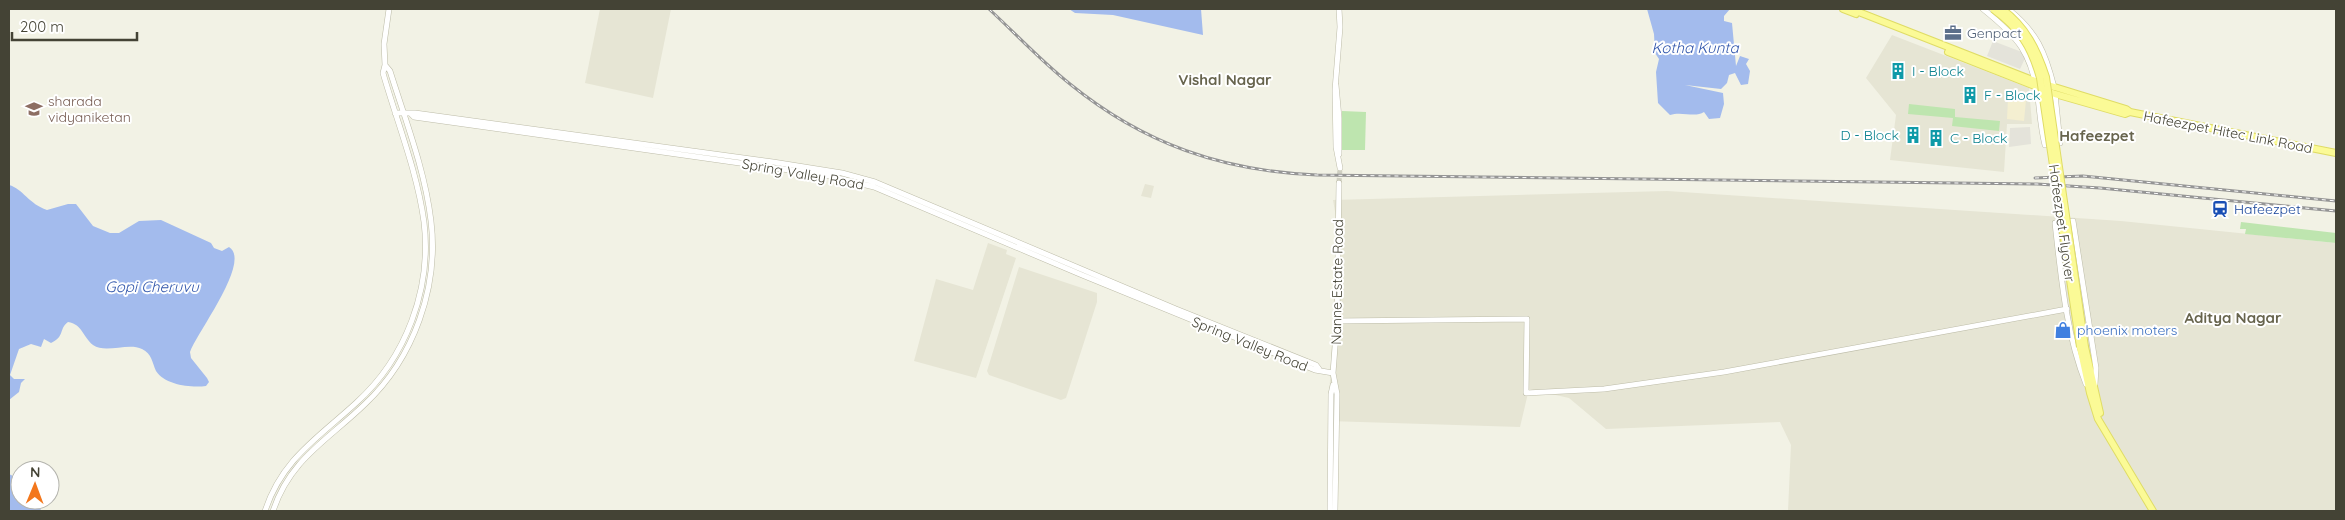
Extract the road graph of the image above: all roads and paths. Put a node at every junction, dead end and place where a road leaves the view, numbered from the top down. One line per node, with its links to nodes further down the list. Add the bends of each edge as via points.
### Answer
1 (388, 9): 10 (street, via 384,44)
2 (1339, 9): 16 (street, via 1336,147)
3 (1843, 9): 9 (main road)
4 (1852, 9): 9 (main road)
5 (1984, 9): 11 (street, via 2010,31 2025,50)
6 (1993, 9): 22 (main road, Hafeezpet Flyover, bridge, via 2024,39 2040,78)
7 (2002, 9): 22 (main road, Hafeezpet Flyover, bridge, via 2034,44 2046,76)
8 (2008, 9): 12 (street, via 2040,43)
9 (1965, 57): 11 (main road); 11 (main road, via 2026,83)
10 (386, 65): 13 (street); 14 (street, via 383,73)
11 (2036, 84): 12 (main road, Hafeezpet Hitec Link Road); 12 (street, via 2045,144 2060,143)
12 (2055, 91): 15 (main road, Hafeezpet Hitec Link Road, via 2125,114 2130,112)
13 (403, 113): 14 (street, Spring Valley Road); 23 (street, Spring Valley Road, via 842,173 875,182 1083,273); 27 (street, via 418,160 431,220 432,265 423,309 406,351 381,387 315,446)
14 (395, 114): 26 (street, via 424,221 425,264 416,307 400,348 376,383 294,457)
15 (2336, 153)
16 (1340, 168)
17 (1339, 185): 21 (street, Nanne Estate Road)
18 (2076, 246): 19 (street); 19 (street, via 2073,222 2055,223); 25 (street, via 2096,368)
19 (2058, 249): 20 (street)
20 (2067, 309): 21 (street, via 1874,342 1778,363 1560,393 1526,393 1527,319); 25 (street, via 2080,368)
21 (1337, 321): 23 (street, Nanne Estate Road)
22 (2082, 347): 25 (main road, Hafeezpet Flyover)
23 (1333, 373): 24 (street, Nanne Estate Road)
24 (1334, 382): 30 (street, via 1331,394); 31 (street, via 1337,394)
25 (2092, 393): 32 (main road, via 2098,418); 33 (main road, via 2105,425)
26 (278, 482): 27 (street); 28 (street)
27 (284, 484): 29 (street)
28 (265, 511)
29 (273, 511)
30 (1330, 511)
31 (1335, 511)
32 (2153, 511)
33 (2157, 511)

